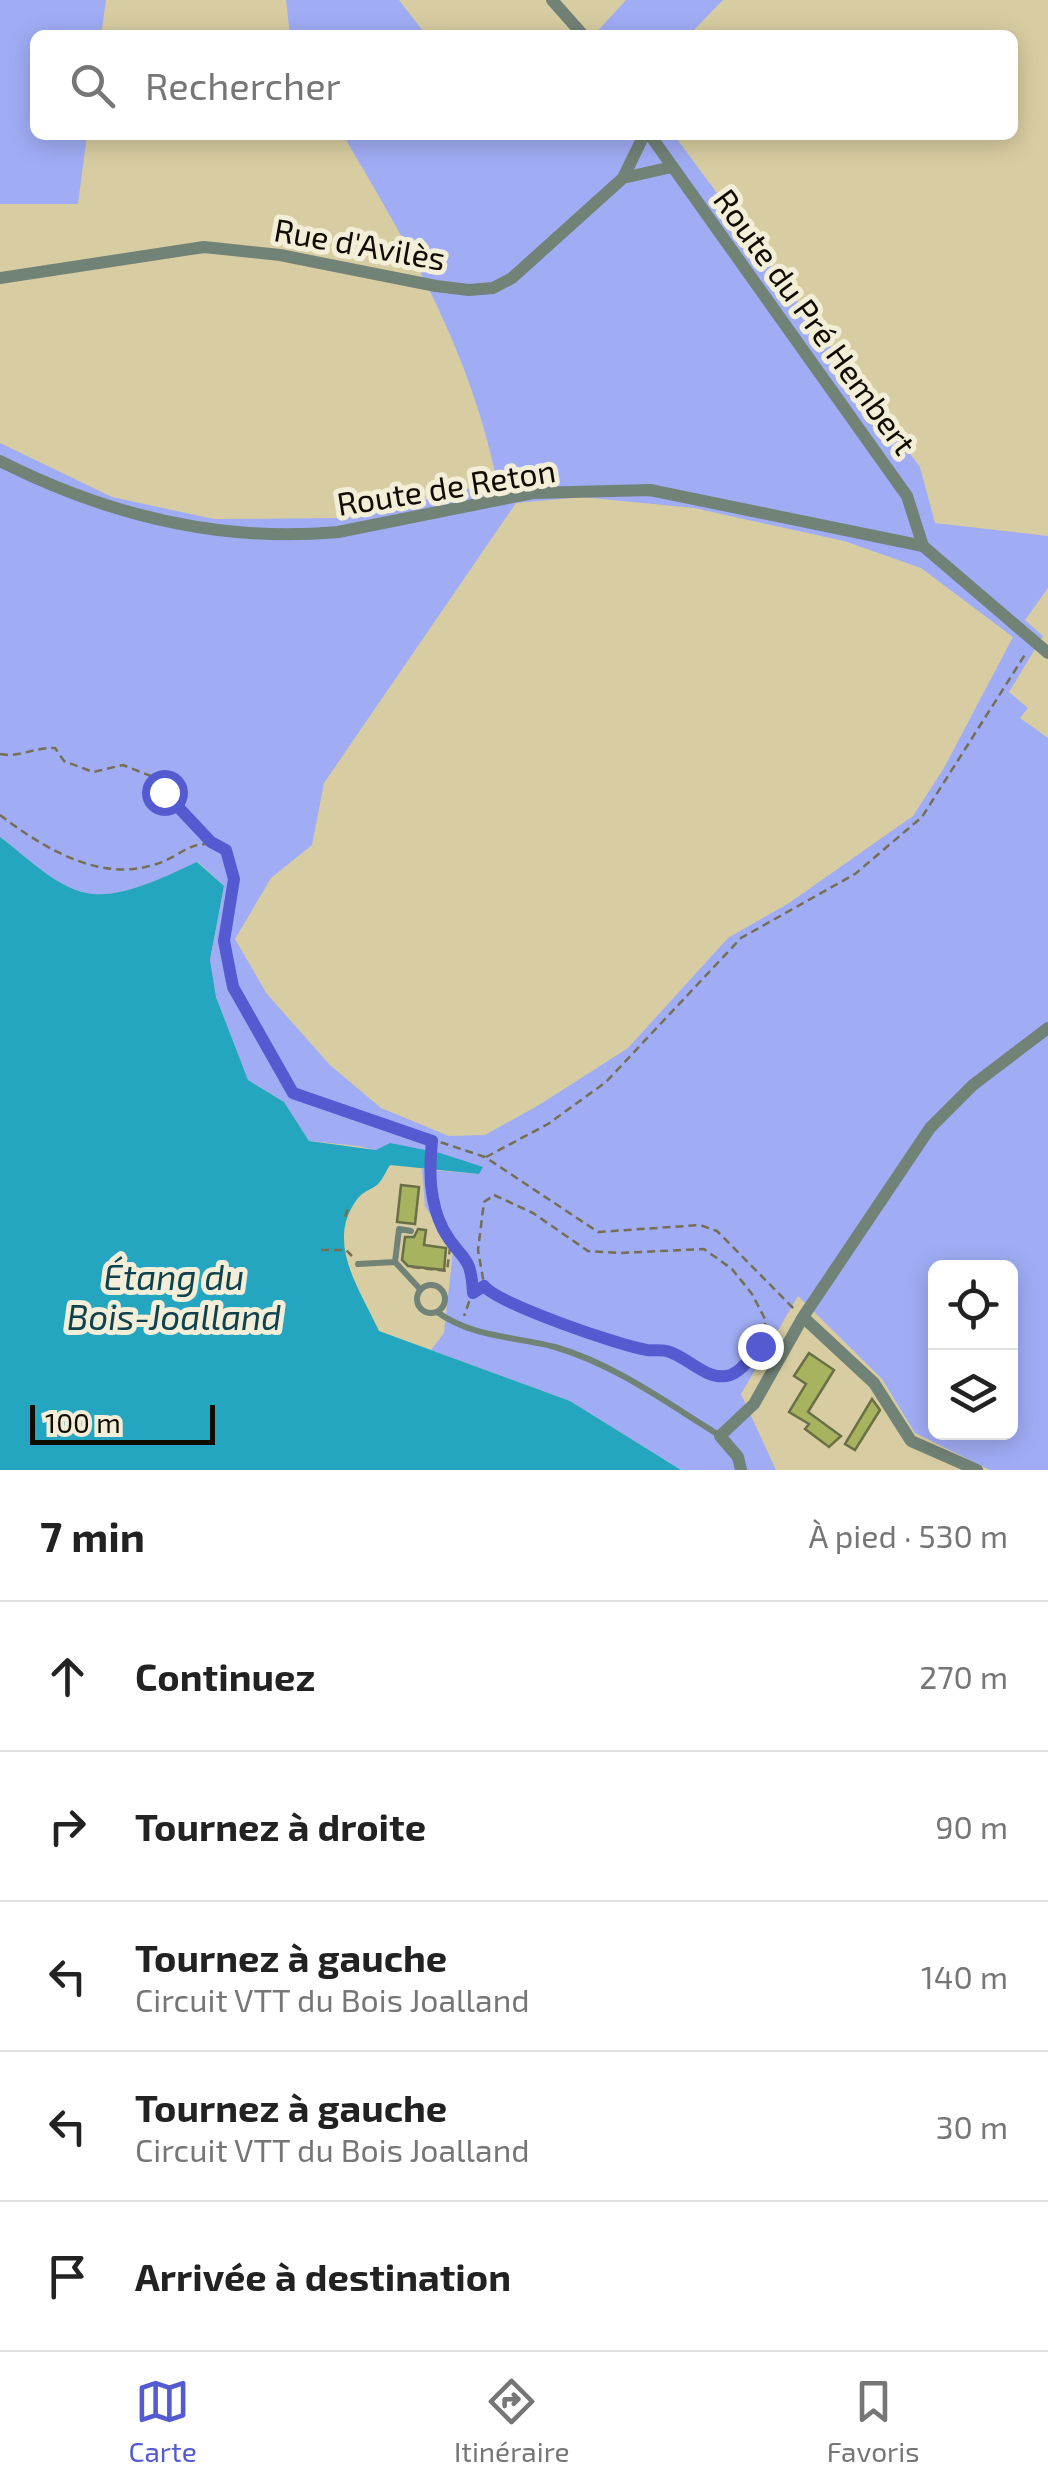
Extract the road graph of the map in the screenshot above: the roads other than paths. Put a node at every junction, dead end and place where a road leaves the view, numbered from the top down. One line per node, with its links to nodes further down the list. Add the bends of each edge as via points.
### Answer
1 (552, 0): 2 (street)
2 (578, 30)
3 (644, 140): 6 (street, Rue d'Avilès)
4 (651, 140): 5 (street, Route du Pré Hembert)
5 (672, 168): 6 (street); 9 (street, Route du Pré Hembert, via 906,496)
6 (623, 178): 7 (street, Rue d'Avilès, via 512,278 492,288 436,286 280,255 204,248)
7 (0, 278)
8 (0, 461): 9 (street, Route de Reton, via 68,493 197,528 307,535 534,493 650,490)
9 (923, 546): 10 (street, Route de Reton)
10 (1048, 653)
11 (1048, 1028): 17 (street, via 972,1085 930,1128)
12 (410, 1231): 14 (lane, via 400,1230)
13 (358, 1264): 14 (lane)
14 (398, 1264): 15 (lane)
15 (420, 1290): 16 (lane, via 420,1308); 16 (lane, via 442,1288 446,1302)
16 (437, 1312): 18 (lane, via 460,1328 594,1362)
17 (802, 1317): 18 (street, via 754,1404); 20 (street, via 874,1383 912,1440)
18 (720, 1436): 19 (street)
19 (741, 1470)
20 (977, 1470)

